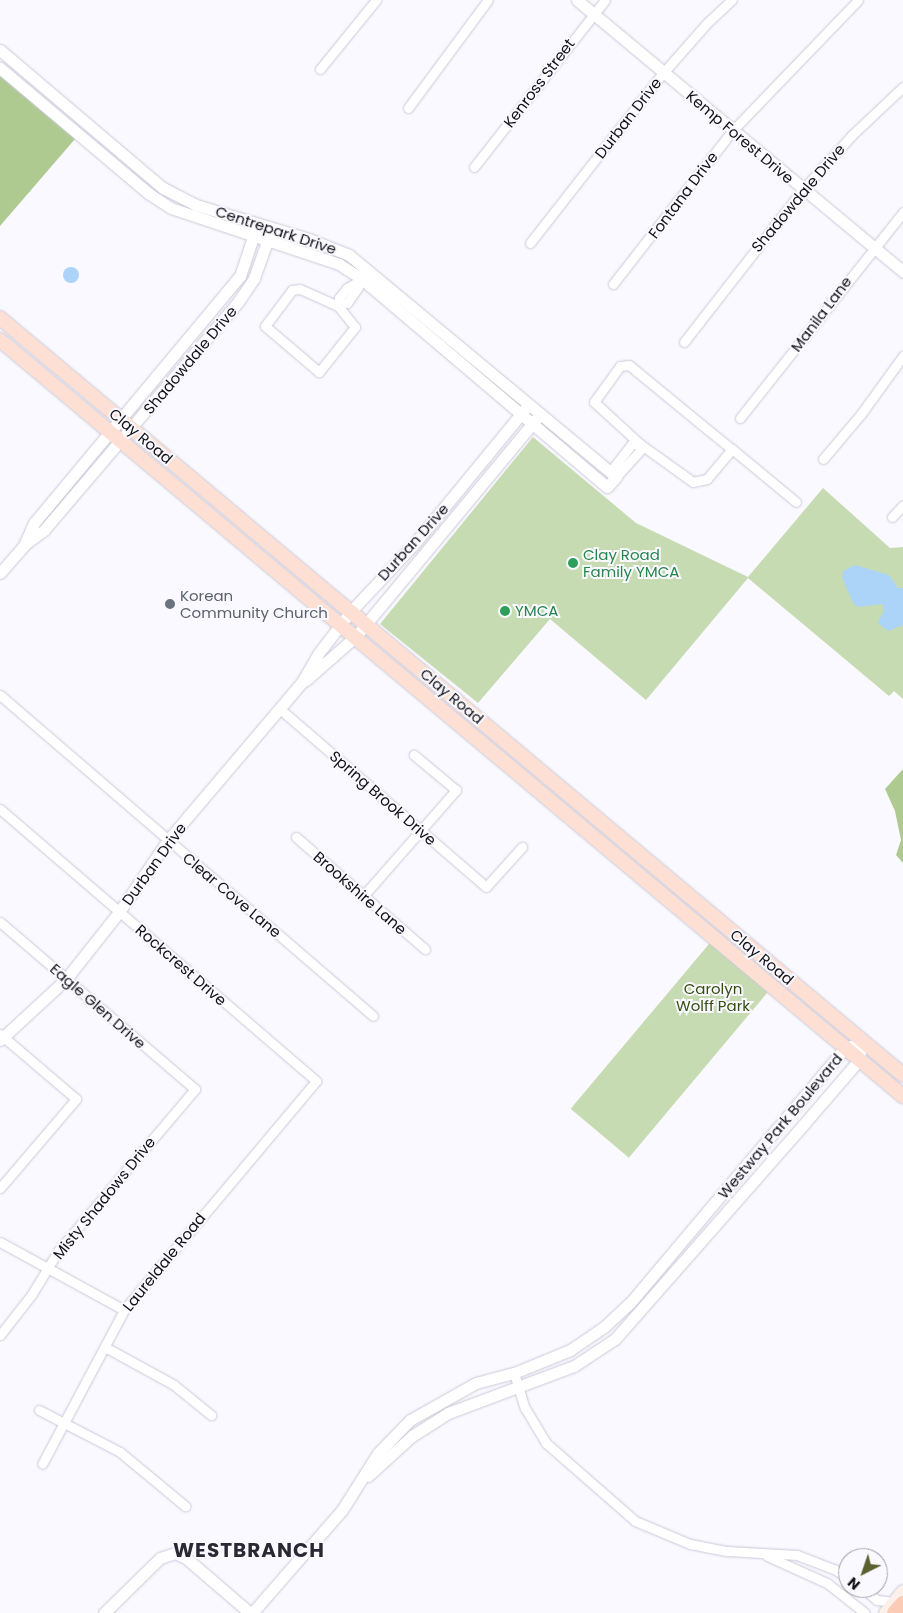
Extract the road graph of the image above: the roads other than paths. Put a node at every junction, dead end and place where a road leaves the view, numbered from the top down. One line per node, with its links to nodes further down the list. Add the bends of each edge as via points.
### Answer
1 (376, 0): 10 (street)
2 (488, 0): 15 (street)
3 (577, 0): 7 (street, Kemp Forest Drive)
4 (605, 0): 7 (street, Kenross Street)
5 (732, 0): 12 (street, Durban Drive, via 706,23)
6 (858, 0): 16 (street, Fontana Drive)
7 (594, 13): 12 (street, Kemp Forest Drive); 19 (street, Kenross Street)
8 (0, 50): 11 (street, Centrepark Drive)
9 (0, 68): 13 (street, Centrepark Drive)
10 (320, 69)
11 (25, 71): 13 (street); 17 (street, Centrepark Drive)
12 (663, 72): 16 (street, Kemp Forest Drive); 28 (street, Durban Drive)
13 (16, 82): 18 (street, Centrepark Drive)
14 (903, 87): 20 (street, Shadowdale Drive, via 852,135)
15 (408, 108)
16 (733, 130): 20 (street, Kemp Forest Drive); 32 (street, Fontana Drive)
17 (98, 134): 18 (street); 21 (street, Centrepark Drive)
18 (90, 144): 22 (street, Centrepark Drive)
19 (474, 167)
20 (803, 189): 29 (street, Kemp Forest Drive); 38 (street, Shadowdale Drive)
21 (170, 192): 22 (street); 24 (street, Centrepark Drive, via 196,204)
22 (163, 202): 26 (street, Centrepark Drive, via 194,218)
23 (903, 212): 29 (street, Manila Lane)
24 (257, 223): 25 (street, Centrepark Drive); 26 (street, Shadowdale Drive)
25 (272, 228): 27 (street, Shadowdale Drive); 31 (street, Centrepark Drive, via 349,255)
26 (254, 236): 27 (street, Centrepark Drive); 35 (street, Shadowdale Drive, via 240,276)
27 (267, 240): 31 (street, Centrepark Drive, via 338,264); 36 (street, Shadowdale Drive, via 254,278)
28 (530, 243)
29 (872, 247): 30 (street, Kemp Forest Drive); 41 (street, Manila Lane)
30 (903, 272)
31 (362, 276): 33 (street, via 339,298); 40 (street, Centrepark Drive)
32 (614, 284)
33 (339, 305): 33 (street, via 300,289 292,290 265,326 319,372 355,327)
34 (0, 318): 42 (main road, Clay Road)
35 (201, 325): 36 (street); 42 (street, Shadowdale Drive)
36 (212, 334): 44 (street, Shadowdale Drive)
37 (0, 340): 45 (main road, Clay Road)
38 (684, 342)
39 (903, 356): 49 (street)
40 (525, 409): 43 (street, Centrepark Drive); 58 (street, Durban Drive, via 414,544)
41 (740, 418)
42 (121, 419): 44 (main road, Clay Road); 45 (street, Shadowdale Drive)
43 (537, 419): 50 (street, Centrepark Drive); 50 (street, Centrepark Drive, via 607,486); 60 (street, Durban Drive, via 424,551)
44 (132, 429): 46 (street, Shadowdale Drive); 55 (main road, Clay Road)
45 (110, 432): 46 (main road, Clay Road); 54 (street, Shadowdale Drive, via 34,523)
46 (121, 441): 54 (street, Shadowdale Drive, via 44,530); 56 (main road, Clay Road)
47 (640, 444): 48 (street, via 685,478 702,482); 48 (street, via 594,402 623,364 629,365); 50 (street, via 640,450 627,458)
48 (732, 449): 51 (street)
49 (823, 459)
50 (613, 474)
51 (796, 502)
52 (903, 504): 53 (street)
53 (892, 517)
54 (25, 544): 57 (street, Shadowdale Drive)
55 (272, 545): 56 (main road); 58 (main road, Clay Road)
56 (261, 557): 59 (main road, Clay Road)
57 (1, 570)
58 (350, 611): 59 (street, Durban Drive); 60 (main road, Clay Road)
59 (341, 624): 61 (main road, Clay Road); 62 (street, Durban Drive)
60 (366, 625): 61 (street, Durban Drive); 64 (main road, Clay Road)
61 (356, 636): 62 (street, Durban Drive, via 327,664); 66 (main road, Clay Road)
62 (302, 682): 65 (street, Durban Drive)
63 (0, 695): 73 (street, Clear Cove Lane)
64 (458, 702): 66 (main road); 68 (main road, Clay Road)
65 (280, 709): 71 (street, Spring Brook Drive); 73 (street, Durban Drive)
66 (447, 713): 69 (main road, Clay Road)
67 (414, 755): 71 (street, via 456,790)
68 (551, 779): 69 (main road); 75 (main road, Clay Road)
69 (541, 792): 76 (main road, Clay Road)
70 (0, 809): 78 (street, Rockcrest Drive)
71 (420, 831): 74 (street, Spring Brook Drive, via 486,887); 77 (street)
72 (296, 837): 77 (street, Brookshire Lane)
73 (168, 840): 78 (street, Durban Drive); 84 (street, Clear Cove Lane)
74 (522, 847)
75 (638, 852): 76 (main road); 79 (main road, Clay Road)
76 (628, 866): 81 (main road, Clay Road)
77 (364, 895): 82 (street, Brookshire Lane)
78 (119, 912): 83 (street, Durban Drive); 90 (street, Rockcrest Drive)
79 (717, 919): 81 (main road); 86 (main road, Clay Road)
80 (0, 922): 83 (street, Eagle Glen Drive)
81 (706, 931): 87 (main road, Clay Road)
82 (425, 949)
83 (66, 978): 85 (street, Durban Drive); 91 (street, Eagle Glen Drive)
84 (373, 1016)
85 (1, 1037): 93 (street, via 76,1099)
86 (862, 1042): 87 (street, Westway Park Boulevard); 88 (street, Westway Park Boulevard); 89 (main road, Clay Road)
87 (846, 1048): 88 (main road, Clay Road); 99 (street, Westway Park Boulevard, via 630,1303 570,1350)
88 (859, 1060): 92 (main road, Clay Road); 100 (street, Westway Park Boulevard, via 616,1339 574,1366)
89 (903, 1075)
90 (316, 1081): 96 (street, Laureldale Road)
91 (195, 1090): 95 (street, Misty Shadows Drive, via 58,1251)
92 (903, 1096)
93 (0, 1188)
94 (0, 1242): 95 (street)
95 (48, 1268): 96 (street); 97 (street, Misty Shadows Drive, via 21,1310)
96 (124, 1310): 98 (street, Laureldale Road)
97 (0, 1334)
98 (105, 1347): 102 (street, via 166,1379); 103 (street, Laureldale Road)
99 (514, 1373): 100 (street); 105 (street, Westway Park Boulevard, via 476,1383 410,1420 378,1452)
100 (517, 1387): 105 (street, Westway Park Boulevard, via 448,1413 412,1436); 107 (street, via 546,1444 634,1521 690,1544)
101 (39, 1410): 103 (street)
102 (211, 1415)
103 (64, 1422): 104 (street, Laureldale Road); 106 (street, via 120,1452)
104 (42, 1464)
105 (360, 1484): 113 (street, Westway Park Boulevard, via 342,1510)
106 (185, 1506)
107 (760, 1553): 108 (street, via 797,1556); 114 (street, via 827,1583)
108 (838, 1572)
109 (903, 1591): 111 (main road)
110 (874, 1598): 111 (street)
111 (897, 1606): 115 (main road)
112 (104, 1613): 113 (street, Westway Park Boulevard, via 160,1558 175,1553 186,1558)
113 (251, 1613)
114 (864, 1613)
115 (885, 1613)

